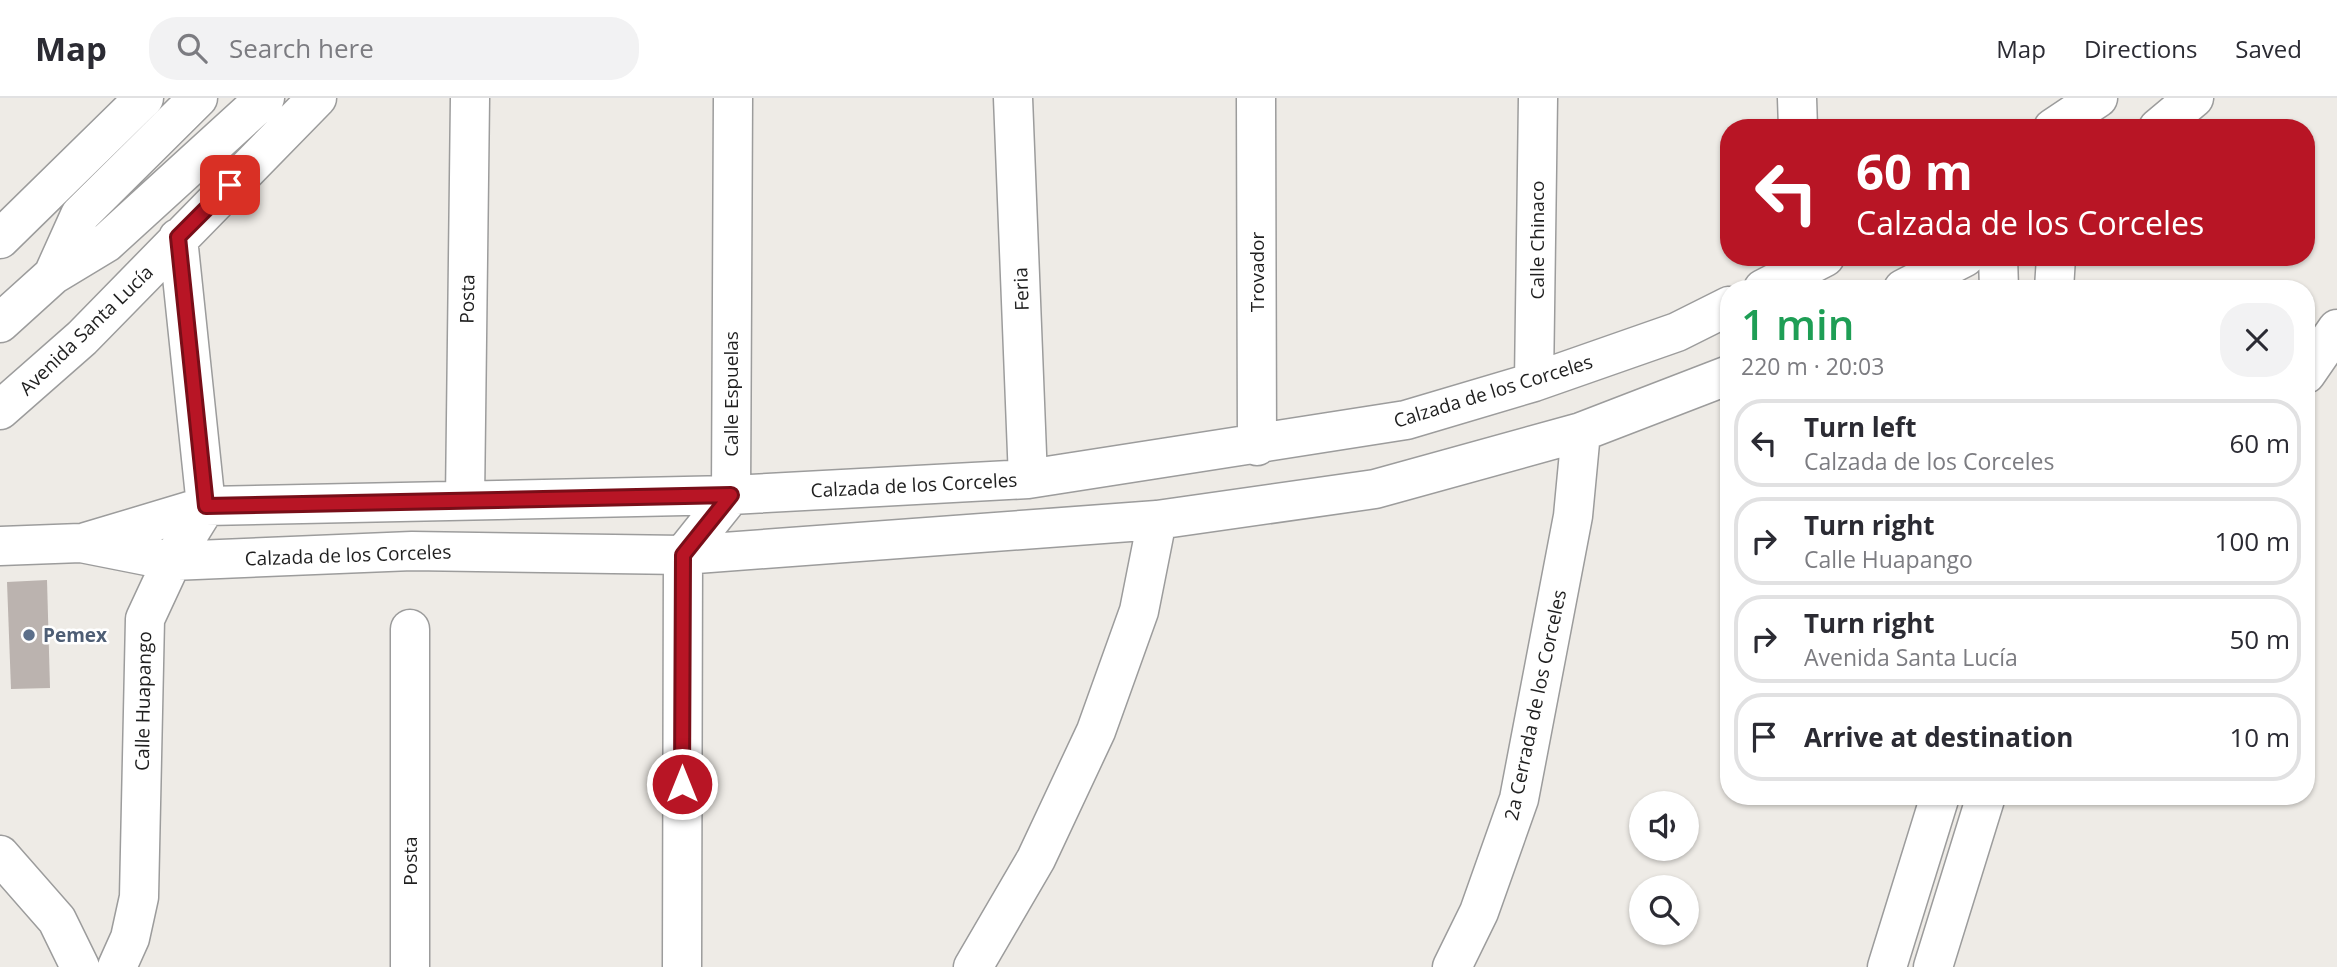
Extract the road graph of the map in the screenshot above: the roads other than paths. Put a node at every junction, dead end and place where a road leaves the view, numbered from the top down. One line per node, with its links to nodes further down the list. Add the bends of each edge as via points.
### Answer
1 (144, 98): 17 (street)
2 (198, 98): 20 (street, via 80,215)
3 (265, 98): 20 (street, via 106,243)
4 (317, 98): 16 (street, Avenida Santa Lucía)
5 (470, 98): 34 (street, Posta)
6 (733, 98): 33 (street, Calle Espuelas)
7 (1013, 98): 32 (street, Feria)
8 (1256, 98): 31 (street, Trovador)
9 (1538, 98): 28 (street, Calle Chinaco)
10 (1797, 98): 13 (street)
11 (2194, 98): 15 (street)
12 (2096, 99): 14 (street)
13 (1798, 119)
14 (2066, 119)
15 (2169, 119)
16 (178, 237): 29 (street, Avenida Santa Lucía, via 82,338); 35 (street)
17 (0, 239)
18 (1802, 266): 21 (street)
19 (1948, 266): 22 (street)
20 (53, 275): 24 (street)
21 (1778, 280)
22 (1920, 280)
23 (1720, 310): 28 (street, Calzada de los Corceles, via 1677,332)
24 (0, 323)
25 (2337, 329): 26 (street)
26 (2315, 361)
27 (1720, 378): 30 (street, Calzada de los Corceles)
28 (1534, 382): 31 (street, Calzada de los Corceles, via 1406,420)
29 (0, 410)
30 (1581, 432): 36 (street, Calzada de los Corceles, via 1375,489); 50 (street, 2a Cerrada de los Corceles, via 1575,502 1519,799 1479,912)
31 (1257, 446): 32 (street, Calzada de los Corceles)
32 (1028, 480): 33 (street, Calzada de los Corceles)
33 (731, 495): 34 (street, Calzada de los Corceles); 39 (street)
34 (465, 500): 35 (street, Calzada de los Corceles)
35 (206, 506): 37 (street, Calzada de los Corceles); 40 (street, Calle Huapango)
36 (1157, 520): 39 (street, Calzada de los Corceles); 49 (street, via 1139,611 1096,731 1036,859)
37 (80, 543): 38 (street, Calzada de los Corceles); 40 (street, Calzada de los Corceles)
38 (0, 546)
39 (683, 555): 40 (street, Calzada de los Corceles, via 412,551); 48 (street)
40 (172, 561): 46 (street, Calle Huapango, via 145,619 139,897 130,938)
41 (410, 629): 47 (street, Posta)
42 (1937, 805): 51 (street)
43 (1983, 805): 52 (street)
44 (0, 855): 45 (street, via 57,920)
45 (80, 967)
46 (117, 967)
47 (410, 967)
48 (682, 967)
49 (973, 967)
50 (1452, 967)
51 (1887, 967)
52 (1933, 967)

